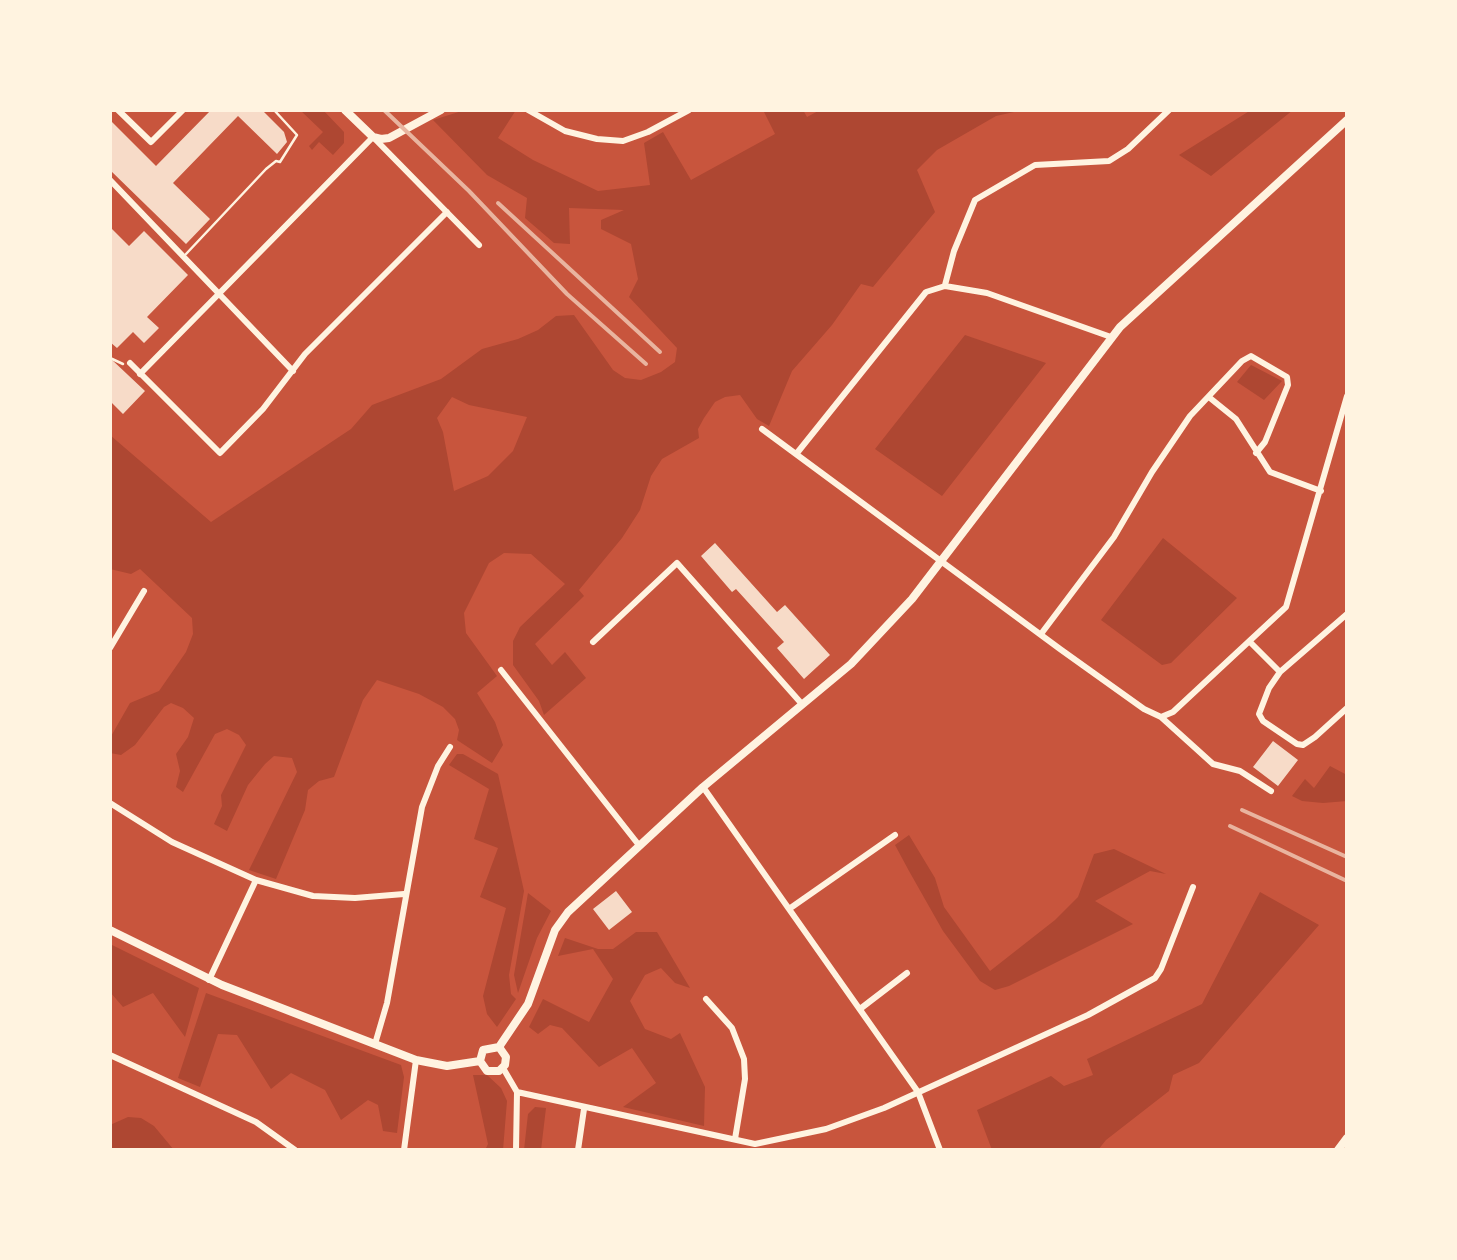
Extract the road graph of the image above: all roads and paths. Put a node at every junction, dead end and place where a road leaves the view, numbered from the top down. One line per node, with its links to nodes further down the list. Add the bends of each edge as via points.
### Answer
1 (118, 110): 2 (street, via 151,142)
2 (183, 110)
3 (274, 110): 14 (lane, via 298,136)
4 (344, 110): 10 (street)
5 (440, 110): 10 (street, via 389,138)
6 (528, 110): 7 (street, via 565,130 623,141)
7 (688, 110)
8 (1169, 110): 15 (street, via 1109,161 1036,165 975,200)
9 (1347, 120): 17 (street)
10 (373, 137): 12 (street); 16 (street)
11 (110, 180): 14 (street)
12 (447, 212): 13 (street); 20 (street)
13 (478, 246)
14 (185, 255): 16 (street)
15 (945, 286): 17 (street, via 986,293); 25 (street, via 916,302)
16 (220, 296): 20 (street); 21 (street)
17 (1111, 337): 28 (street)
18 (110, 358): 19 (path)
19 (130, 363): 21 (street)
20 (293, 371): 21 (street, via 220,453)
21 (140, 374)
22 (1347, 396): 27 (street)
23 (1210, 398): 26 (street, via 1236,419); 26 (street, via 1251,356 1287,377); 31 (street, via 1190,416 1114,537)
24 (762, 429): 25 (street)
25 (796, 453): 28 (street)
26 (1256, 453): 27 (street, via 1270,472)
27 (1321, 491): 33 (street, via 1286,607)
28 (943, 560): 31 (street); 37 (street, via 851,664)
29 (144, 591): 34 (street)
30 (1347, 614): 36 (street)
31 (1041, 634): 39 (street)
32 (592, 642): 37 (street, via 677,563)
33 (1250, 642): 36 (street); 39 (street)
34 (110, 648)
35 (501, 670): 45 (street)
36 (1280, 672): 38 (street, via 1260,714 1297,744)
37 (801, 703): 41 (street)
38 (1347, 708)
39 (1161, 717): 42 (street, via 1213,764 1240,771)
40 (450, 747): 48 (street, via 422,807)
41 (703, 787): 45 (street); 49 (street)
42 (1271, 791)
43 (110, 803): 46 (street, via 172,842)
44 (895, 835): 49 (street)
45 (638, 844): 56 (street, via 562,918 528,1004)
46 (256, 880): 48 (street, via 312,896); 52 (street)
47 (1193, 887): 62 (street, via 1154,978)
48 (404, 894): 55 (street)
49 (789, 909): 54 (street)
50 (110, 930): 52 (street)
51 (907, 973): 54 (street)
52 (209, 980): 55 (street)
53 (706, 999): 65 (street, via 732,1028 744,1060)
54 (860, 1008): 62 (street)
55 (375, 1044): 58 (street)
56 (499, 1047): 59 (street, via 487,1047); 60 (street, via 506,1057)
57 (110, 1055): 67 (street, via 256,1122)
58 (416, 1060): 59 (street, via 447,1066); 68 (street)
59 (480, 1061): 60 (street, via 487,1071)
60 (503, 1068): 61 (street)
61 (517, 1092): 63 (street); 69 (street)
62 (918, 1092): 66 (street, via 850,1122); 71 (street)
63 (584, 1109): 65 (street); 70 (street)
64 (1347, 1138): 72 (street)
65 (735, 1139): 66 (street)
66 (755, 1147)
67 (294, 1150)
68 (404, 1150)
69 (516, 1150)
70 (578, 1150)
71 (940, 1150)
72 (1338, 1150)

